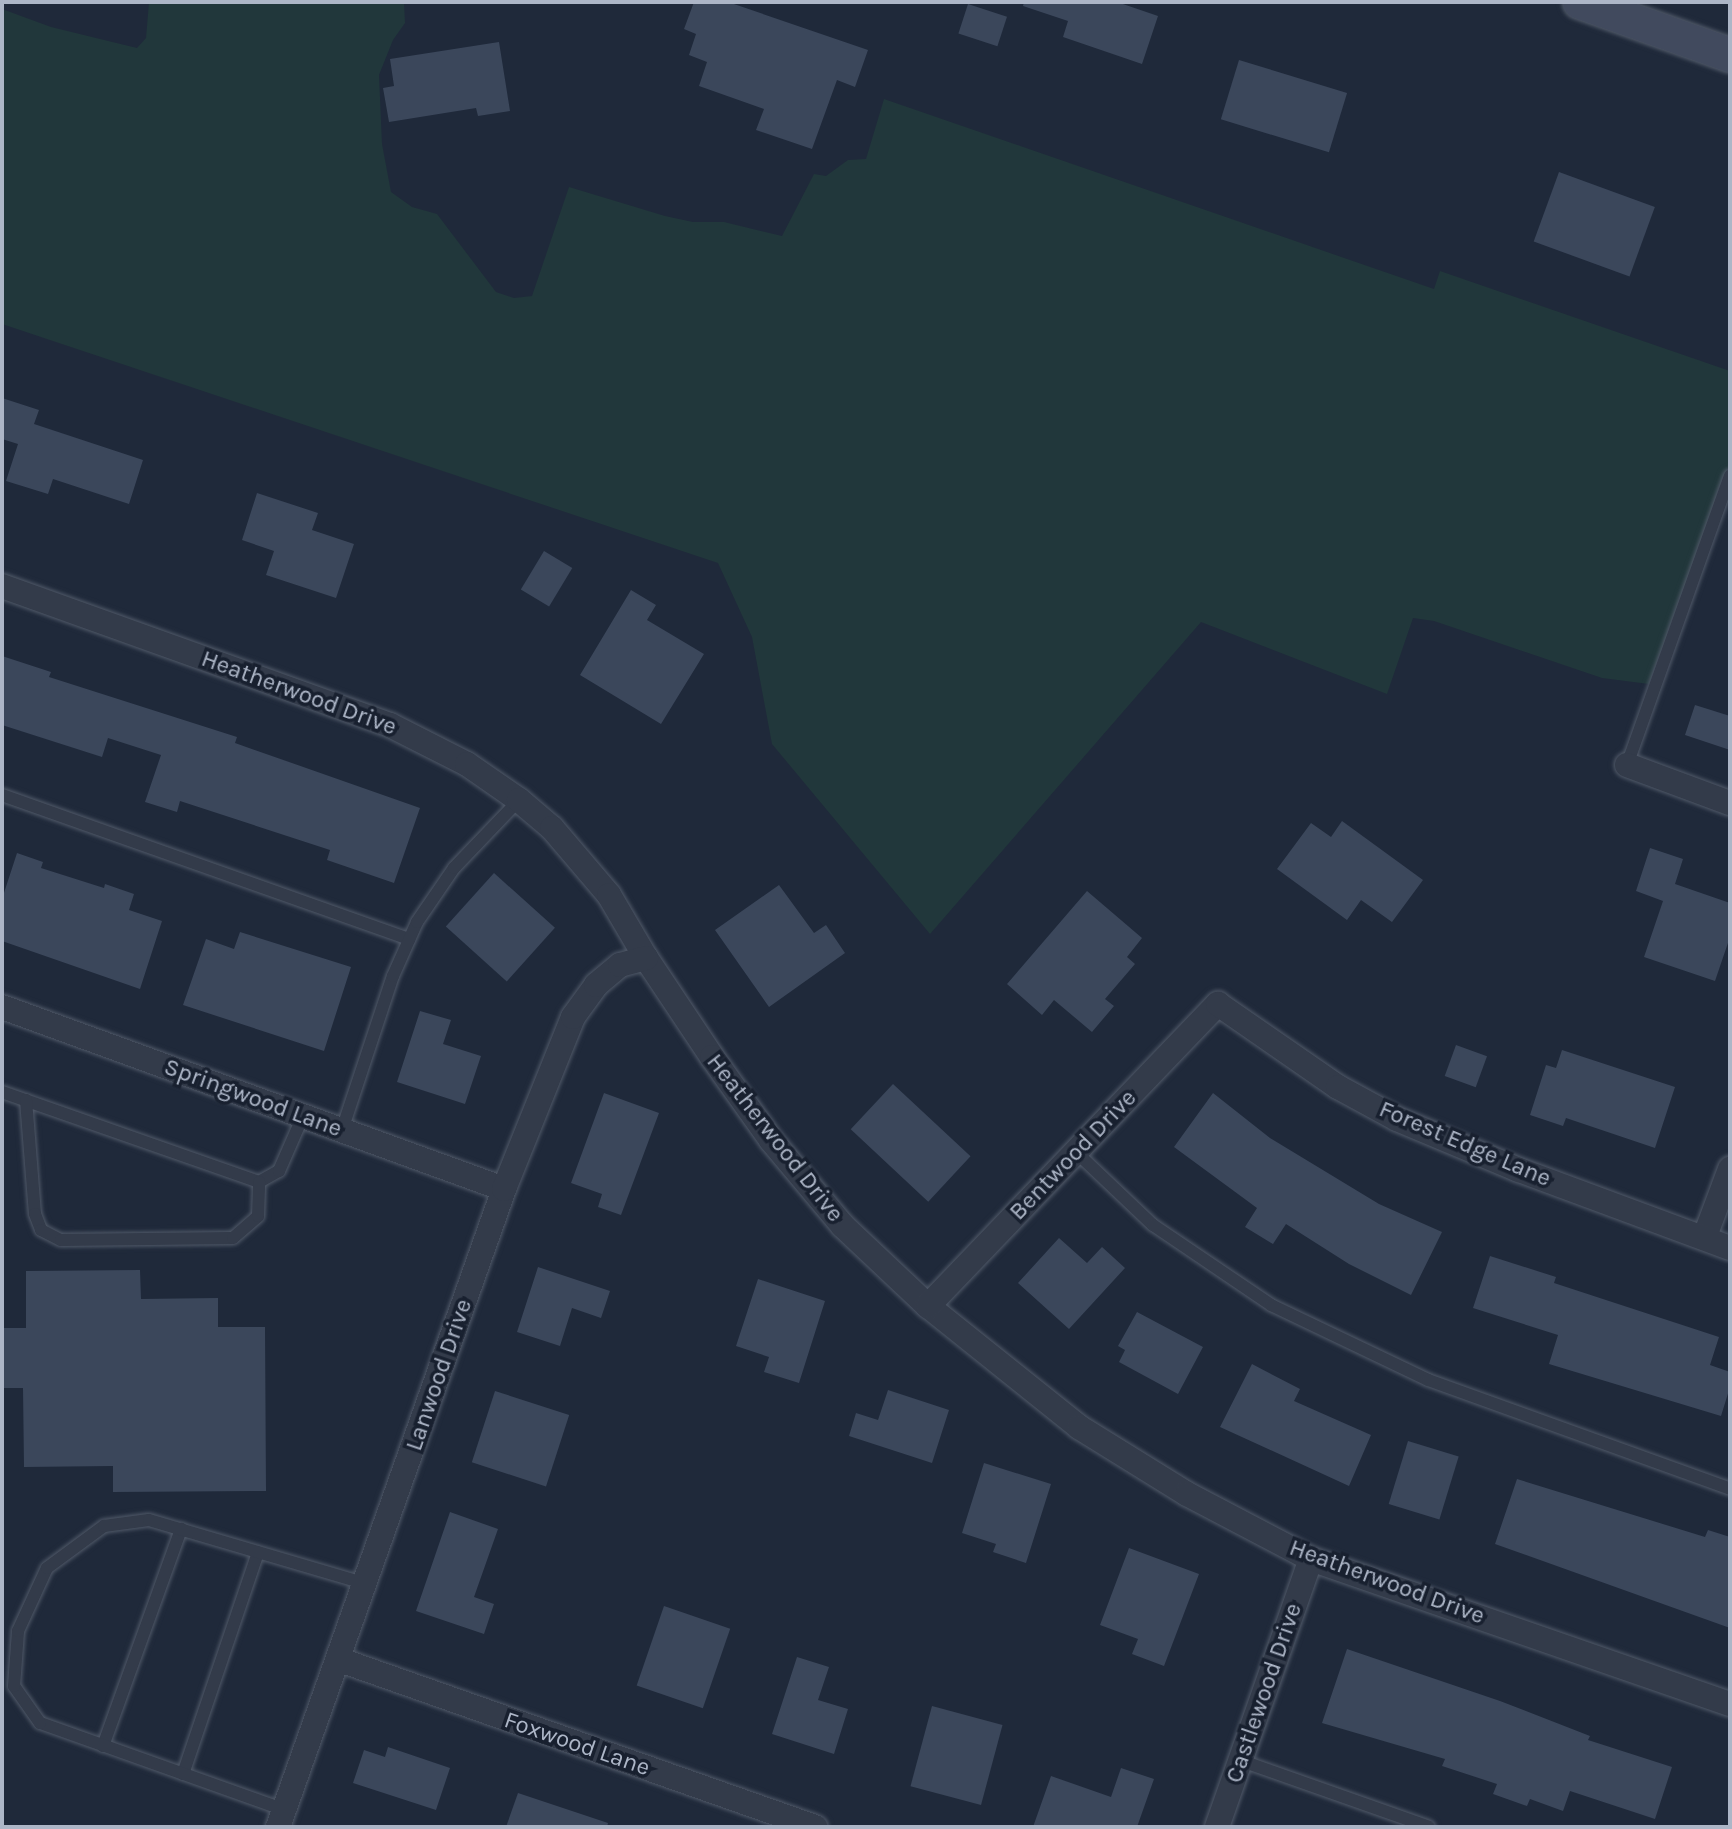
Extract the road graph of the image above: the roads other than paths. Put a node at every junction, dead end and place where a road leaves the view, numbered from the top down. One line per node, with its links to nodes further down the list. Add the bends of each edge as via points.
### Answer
1 (1580, 2): 2 (main road)
2 (1730, 55)
3 (1730, 476): 5 (lane)
4 (2, 586): 7 (street, Heatherwood Drive, via 390,725 467,764)
5 (1627, 765): 8 (street)
6 (2, 795): 9 (lane)
7 (519, 800): 9 (lane, via 454,868); 10 (street, Heatherwood Drive, via 552,828 609,895)
8 (1730, 803)
9 (409, 939): 16 (lane)
10 (646, 958): 20 (street, Lanwood Drive, via 620,965 596,985 573,1017); 23 (street, Heatherwood Drive, via 771,1140 843,1226)
11 (1218, 1004): 17 (street, Bentwood Drive); 21 (street, Forest Edge Lane, via 1338,1087 1397,1119 1519,1170)
12 (2, 1007): 15 (street, Springwood Lane)
13 (2, 1092): 14 (lane)
14 (26, 1100): 19 (lane); 19 (lane, via 35,1214 41,1230 61,1240 233,1238 258,1216)
15 (303, 1116): 16 (street, Springwood Lane); 19 (lane, via 279,1171)
16 (342, 1130): 20 (street, Springwood Lane)
17 (1076, 1152): 23 (street, Bentwood Drive); 24 (lane, via 1153,1225 1271,1305 1466,1395)
18 (1730, 1169): 21 (street)
19 (259, 1182)
20 (504, 1189): 28 (street, Lanwood Drive)
21 (1705, 1236): 22 (street, Forest Edge Lane)
22 (1730, 1248)
23 (928, 1306): 27 (street, Heatherwood Drive, via 1079,1427 1187,1494)
24 (1730, 1489)
25 (181, 1529): 26 (lane); 31 (lane); 31 (lane, via 149,1520 104,1526 47,1568 18,1631 14,1686 40,1723)
26 (258, 1552): 28 (lane); 33 (lane)
27 (1311, 1559): 30 (street, Heatherwood Drive); 32 (street, Castlewood Drive)
28 (366, 1584): 29 (street, Lanwood Drive)
29 (340, 1660): 34 (street, Lanwood Drive); 35 (street, Foxwood Lane)
30 (1730, 1704)
31 (103, 1746): 33 (lane)
32 (1242, 1761): 36 (street, Castlewood Drive); 37 (lane)
33 (183, 1774): 34 (lane)
34 (282, 1819)
35 (815, 1827)
36 (1217, 1827)
37 (1429, 1827)

